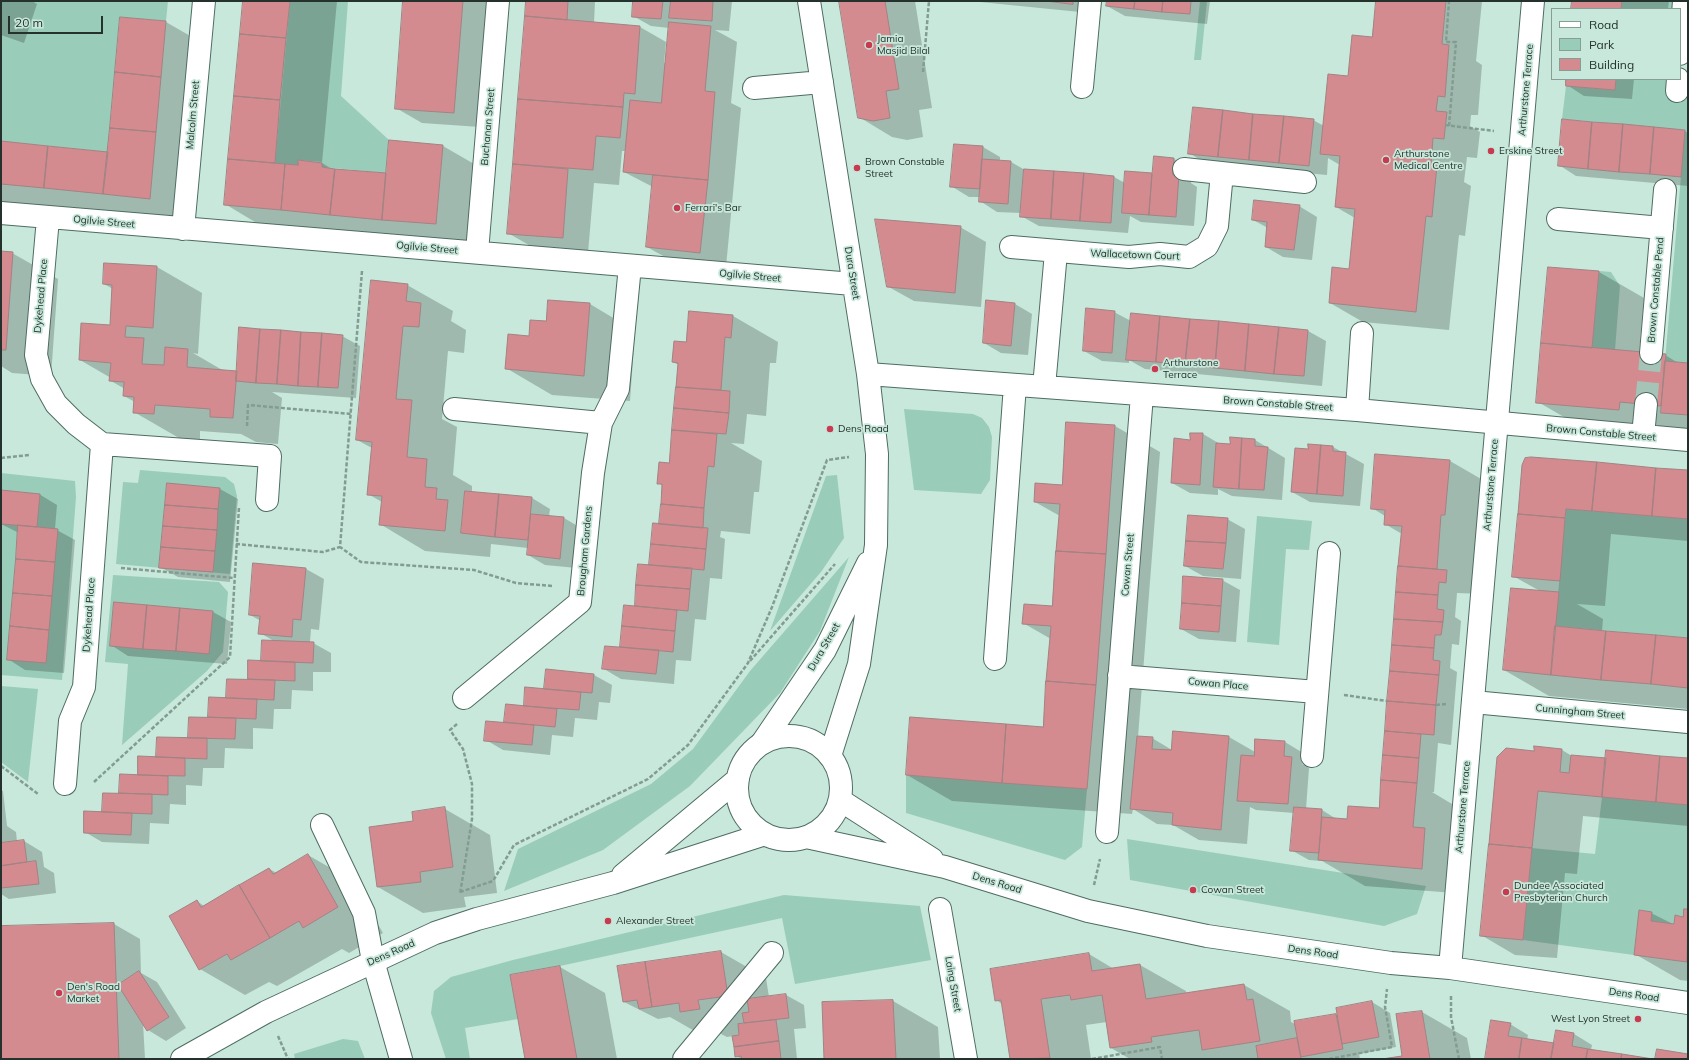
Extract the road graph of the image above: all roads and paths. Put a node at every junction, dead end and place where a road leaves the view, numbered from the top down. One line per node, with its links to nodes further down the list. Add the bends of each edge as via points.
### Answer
1 (204, 1): 24 (street, Malcolm Street)
2 (498, 1): 28 (street, Buchanan Street)
3 (809, 1): 11 (street, Dura Street)
4 (929, 1): 10 (path)
5 (1090, 1): 12 (street)
6 (1449, 1): 15 (path, via 1446,42 1456,42)
7 (1533, 1): 16 (street, Arthurstone Terrace)
8 (1684, 1): 9 (street)
9 (1681, 41)
10 (923, 72)
11 (822, 82): 13 (street); 31 (street, Dura Street)
12 (1082, 87)
13 (754, 88)
14 (1445, 126): 15 (path)
15 (1449, 126): 16 (path)
16 (1522, 134): 43 (street, Arthurstone Terrace)
17 (1184, 169): 18 (street)
18 (1222, 173): 19 (street); 29 (street, Wallacetown Court, via 1217,226 1207,246 1189,257 1160,254 1129,257)
19 (1305, 182)
20 (1665, 190): 25 (street, Brown Constable Pend)
21 (1, 214): 22 (street, Ogilvie Street)
22 (48, 218): 24 (street, Ogilvie Street); 46 (street, Dykehead Place, via 36,354 42,380 56,404)
23 (1558, 219): 25 (street, Brown Constable Pend)
24 (184, 228): 26 (street, Ogilvie Street)
25 (1662, 228): 33 (street, Brown Constable Pend)
26 (364, 242): 28 (street, Ogilvie Street); 41 (path)
27 (1011, 247): 29 (street, Wallacetown Court)
28 (477, 252): 30 (street, Ogilvie Street)
29 (1056, 252): 36 (street)
30 (630, 266): 31 (street, Ogilvie Street); 42 (street, Brougham Gardens, via 618,388)
31 (853, 284): 34 (street, Dura Street)
32 (1362, 333): 40 (street)
33 (1650, 353)
34 (868, 374): 35 (street, Brown Constable Street); 49 (street, Dura Street)
35 (1015, 385): 36 (street, Brown Constable Street); 61 (street)
36 (1044, 387): 37 (street, Brown Constable Street)
37 (1142, 395): 40 (street, Brown Constable Street); 63 (street, Cowan Street)
38 (1646, 404): 44 (street)
39 (454, 409): 42 (street)
40 (1357, 410): 43 (street, Brown Constable Street)
41 (350, 414): 48 (path, via 248,405); 55 (path)
42 (601, 423): 60 (street, Brougham Gardens, via 593,473)
43 (1496, 423): 44 (street, Brown Constable Street); 67 (street, Arthurstone Terrace)
44 (1643, 436): 45 (street, Brown Constable Street)
45 (1688, 440)
46 (102, 444): 48 (street); 58 (street, Dykehead Place)
47 (29, 454): 50 (path)
48 (244, 454): 51 (street, via 270,456)
49 (877, 454): 54 (street, Dura Street); 62 (path, via 826,460 772,608)
50 (1, 458)
51 (267, 500)
52 (239, 505): 53 (path)
53 (236, 544): 55 (path, via 323,552); 59 (path)
54 (876, 546): 69 (street, Dura Street, via 825,650); 70 (street, Dura Street, via 859,664)
55 (340, 547): 60 (path, via 361,562 474,570 516,584)
56 (1329, 554): 64 (street)
57 (836, 563): 62 (path)
58 (93, 566): 59 (path); 74 (street, Dykehead Place, via 84,687 70,721)
59 (234, 578): 75 (path, via 230,657)
60 (582, 588): 65 (street, Brougham Gardens, via 580,602)
61 (995, 660)
62 (748, 662): 84 (path, via 688,745 648,779 514,845 493,881)
63 (1119, 676): 64 (street, Cowan Place); 79 (street, Cowan Street)
64 (1318, 692): 66 (path); 71 (street)
65 (464, 698): 84 (path, via 475,711 450,730 463,749 472,784 472,819)
66 (1388, 701)
67 (1473, 702): 68 (street, Cunningham Street); 91 (street, Arthurstone Terrace)
68 (1688, 722)
69 (762, 743): 70 (street, Dens Road, via 776,737 806,738); 73 (street, Dens Road, via 751,752)
70 (830, 756): 77 (street, Dens Road, via 838,769 841,784)
71 (1312, 756)
72 (1, 766): 76 (path)
73 (738, 779): 80 (street, Dens Road, via 738,795 742,810 752,824); 83 (street, Dens Road)
74 (65, 784)
75 (91, 785)
76 (44, 798)
77 (840, 800): 81 (street, Dens Road, via 827,822 818,831); 82 (street, Dens Road)
78 (322, 825): 89 (street, via 364,913)
79 (1106, 832): 86 (path)
80 (765, 834): 81 (street, Dens Road, via 792,840); 83 (street, Dens Road)
81 (806, 837): 82 (street, Dens Road)
82 (945, 867): 86 (street, Dens Road)
83 (613, 883): 87 (street, Dens Road)
84 (460, 892): 87 (path)
85 (940, 909): 96 (street, Laing Street)
86 (1088, 911): 90 (street, Dens Road, via 1207,936)
87 (472, 921): 89 (street, Dens Road)
88 (772, 953): 95 (street)
89 (373, 961): 93 (street, Dens Road, via 266,1012); 94 (street)
90 (1391, 963): 91 (street, Dens Road); 99 (path, via 1385,1007 1392,1048)
91 (1450, 968): 92 (street, Dens Road); 100 (path, via 1451,1017)
92 (1688, 1003)
93 (182, 1059)
94 (401, 1059)
95 (684, 1059)
96 (966, 1059)
97 (1092, 1059): 98 (path, via 1160,1047)
98 (1162, 1059)
99 (1330, 1059)
100 (1459, 1059)

